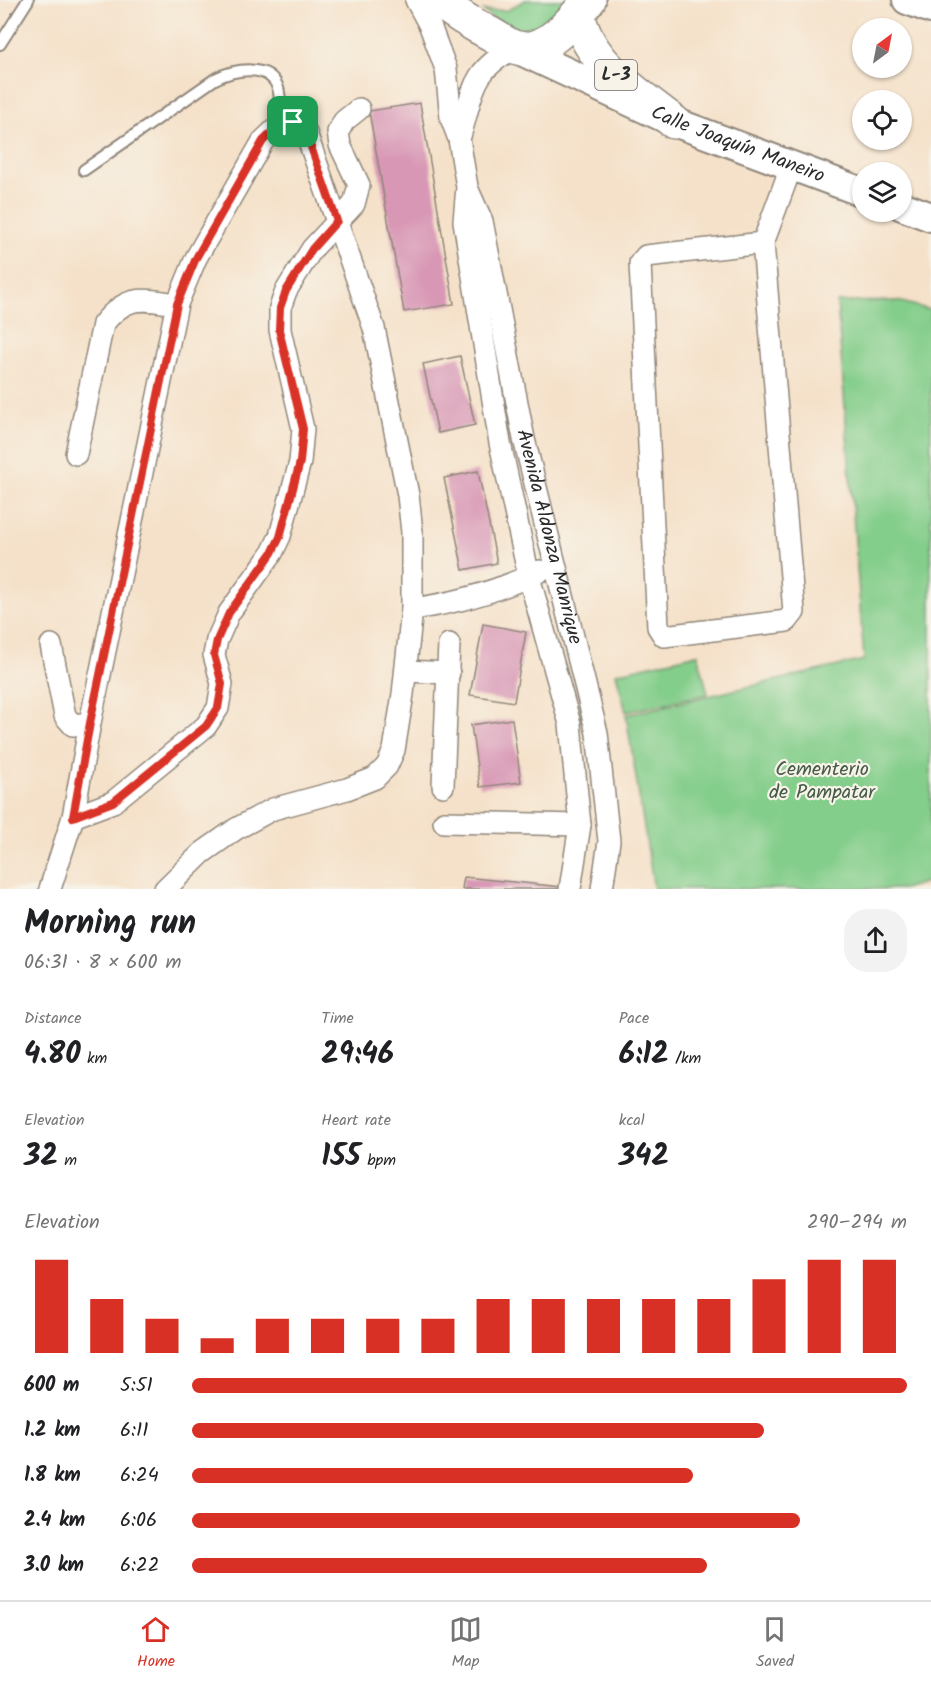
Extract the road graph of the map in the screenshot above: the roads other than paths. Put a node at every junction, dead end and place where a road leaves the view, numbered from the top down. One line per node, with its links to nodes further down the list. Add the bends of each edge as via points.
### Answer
1 (28, 0): 7 (lane)
2 (416, 0): 12 (street, Avenida Aldonza Manrique, via 446,69 451,118)
3 (438, 0): 8 (main road, L-3)
4 (907, 0): 6 (street)
5 (584, 7): 8 (main road, L-3, via 548,41); 11 (main road, L-3, via 583,34 602,62)
6 (931, 9)
7 (0, 44)
8 (515, 48): 11 (street, Calle Joaquín Maneiro / L-3); 12 (street, Avenida Aldonza Manrique, via 495,58 478,76)
9 (359, 109): 19 (street, via 338,132 359,186 354,204)
10 (293, 122): 14 (lane, via 282,106 273,79 256,71 235,71 215,79); 19 (street, via 306,133); 21 (street, via 281,124 263,141 192,265)
11 (674, 122): 13 (street, Calle Joaquín Maneiro / L-3)
12 (459, 139): 15 (street, Avenida Aldonza Manrique)
13 (791, 167): 16 (street, Calle Joaquín Maneiro / L-3); 20 (street)
14 (84, 170)
15 (467, 187): 23 (street, Avenida Aldonza Manrique, via 482,221 524,439); 24 (street, Avenida Aldonza Manrique, via 464,221 501,443)
16 (852, 188)
17 (912, 210): 18 (street)
18 (931, 217)
19 (337, 221): 25 (street, via 374,328 408,495); 32 (street, via 312,249 280,308 279,330 303,429 300,462 280,537 229,613 217,640 214,655 222,684 218,708 206,726 113,802)
20 (763, 243): 20 (street, via 646,256 640,263 658,627 664,636 787,621 794,612)
21 (177, 304): 22 (street, via 143,299 128,302 116,308 103,324); 30 (street)
22 (76, 454)
23 (555, 564): 24 (street); 38 (street, Avenida Aldonza Manrique, via 597,733 609,841)
24 (529, 577): 25 (street, via 453,604); 34 (street, Avenida Aldonza Manrique, via 570,724)
25 (412, 609): 28 (street)
26 (449, 644): 29 (street)
27 (51, 645): 30 (street, via 65,716 73,725)
28 (406, 671): 29 (street); 36 (street, via 394,750 387,766 375,778 273,809 219,840)
29 (449, 673): 31 (street)
30 (90, 723): 32 (street)
31 (443, 786)
32 (73, 817): 35 (street)
33 (444, 822): 34 (street)
34 (579, 825): 37 (street, Avenida Aldonza Manrique)
35 (50, 889)
36 (165, 889)
37 (570, 889)
38 (602, 889)

